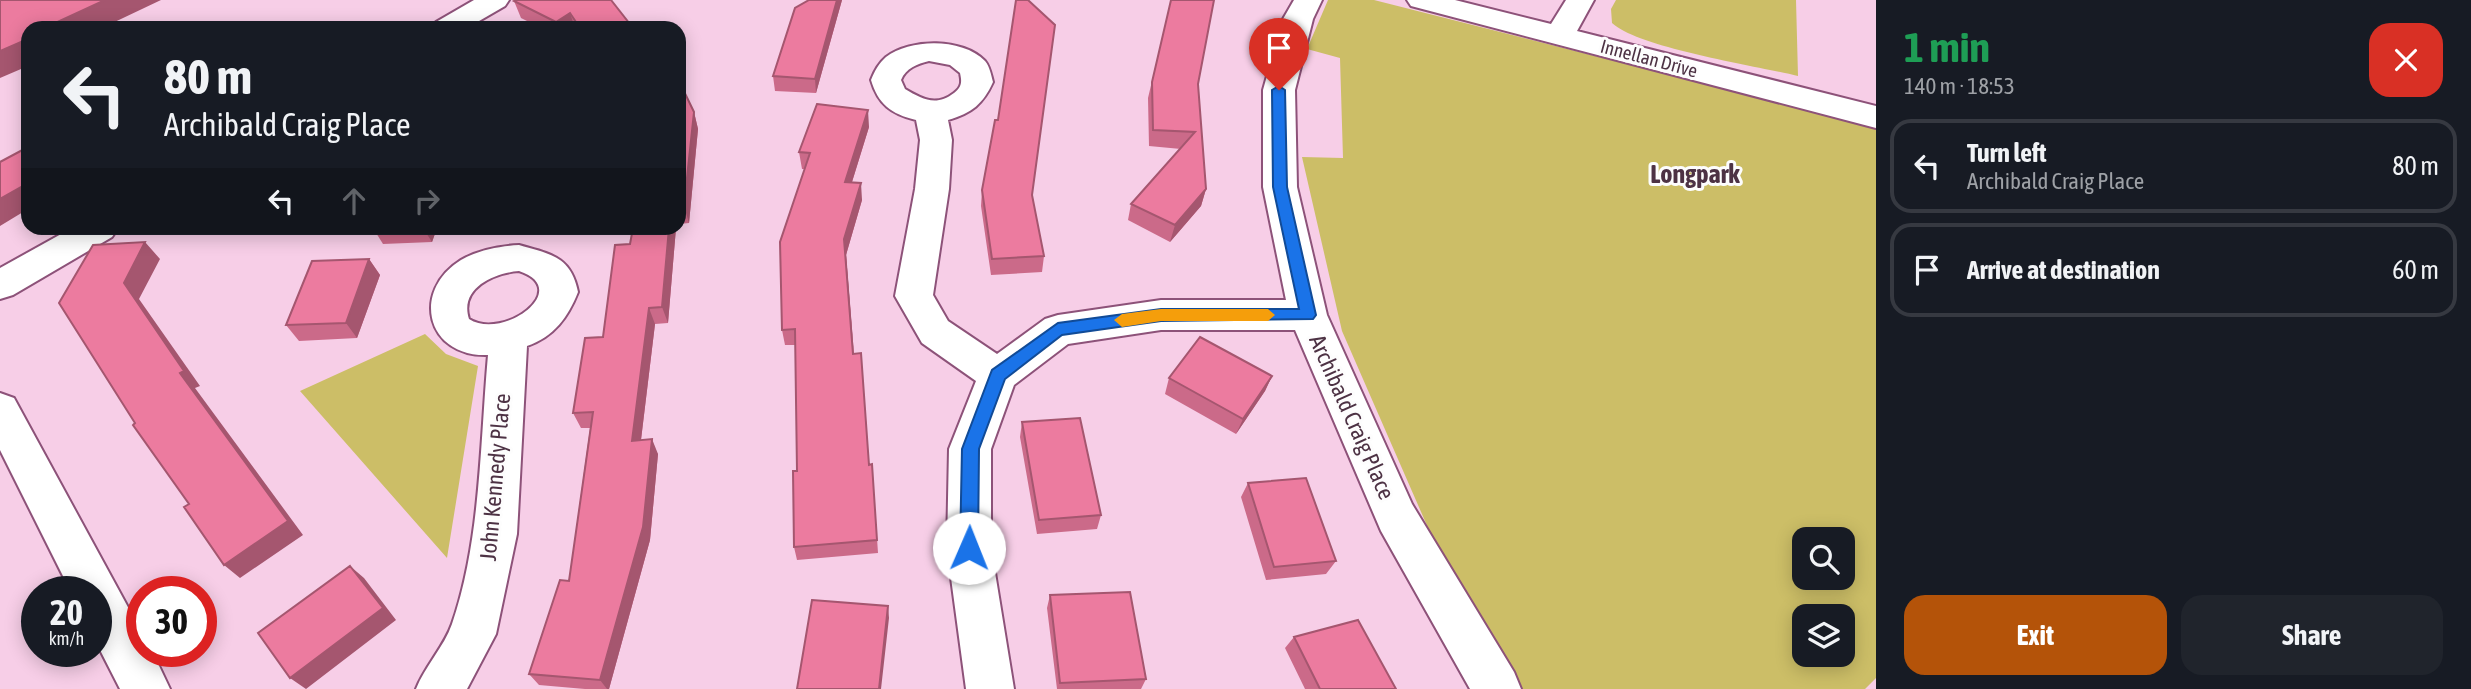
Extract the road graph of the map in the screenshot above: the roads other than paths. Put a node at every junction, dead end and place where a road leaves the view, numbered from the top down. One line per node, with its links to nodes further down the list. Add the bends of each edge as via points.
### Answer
1 (495, 0): 5 (street)
2 (1308, 0): 11 (street, Archibald Craig Place, via 1298,19 1279,90 1280,187)
3 (1421, 0): 6 (street, Innellan Drive)
4 (1580, 0): 6 (street)
5 (464, 21)
6 (1560, 35): 8 (street, Innellan Drive)
7 (931, 112): 13 (street, via 936,140 932,189 914,296 935,332)
8 (1876, 117)
9 (88, 235): 10 (street)
10 (0, 285)
11 (1308, 315): 13 (street, via 1161,315 1058,330); 20 (street, Archibald Craig Place, via 1396,517)
12 (508, 339): 18 (street, John Kennedy Place, via 495,534 473,634)
13 (998, 375): 19 (street, via 970,449 969,548)
14 (0, 410): 15 (street)
15 (87, 576)
16 (112, 624): 17 (street)
17 (146, 689)
18 (440, 689)
19 (990, 689)
20 (1497, 689)

